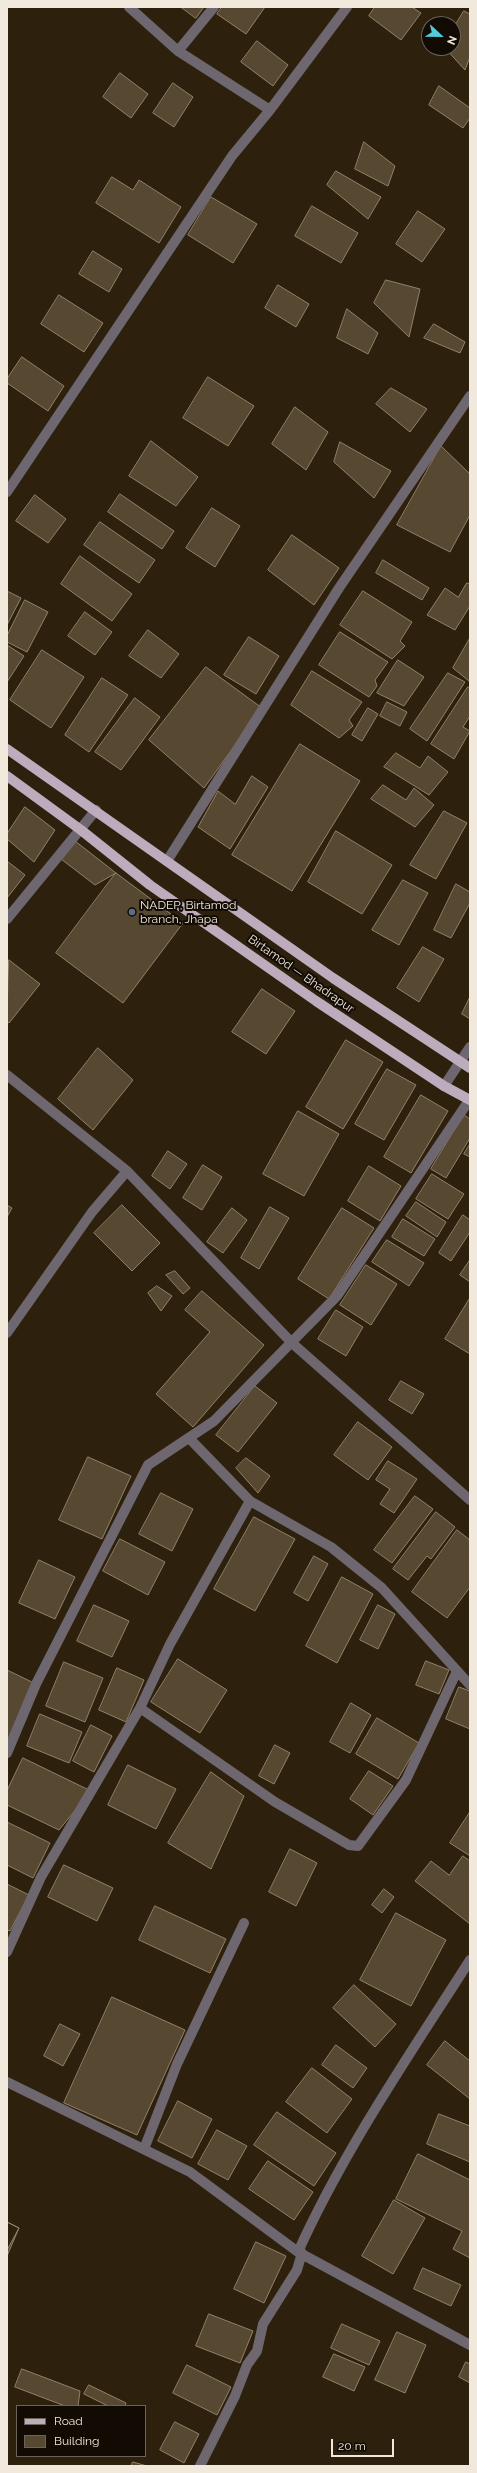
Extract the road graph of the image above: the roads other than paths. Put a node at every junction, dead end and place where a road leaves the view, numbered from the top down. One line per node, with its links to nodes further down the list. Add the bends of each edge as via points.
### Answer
1 (129, 7): 4 (street)
2 (214, 7): 4 (street)
3 (347, 7): 5 (street)
4 (178, 50): 5 (street)
5 (270, 110): 7 (street, via 232,156)
6 (470, 396): 12 (street, via 339,588)
7 (7, 492)
8 (7, 749): 10 (main road, Birtamod — Bhadrapur)
9 (7, 776): 11 (main road, Birtamod — Bhadrapur)
10 (96, 810): 11 (street); 12 (main road, Birtamod — Bhadrapur)
11 (81, 830): 13 (street); 18 (main road, Birtamod — Bhadrapur, via 150,885 316,1002)
12 (168, 861): 15 (main road, Birtamod — Bhadrapur, via 334,978)
13 (7, 919)
14 (470, 1046): 15 (street)
15 (460, 1061): 16 (main road, Birtamod — Bhadrapur); 18 (street)
16 (470, 1068)
17 (7, 1075): 20 (street)
18 (444, 1086): 19 (main road, Birtamod — Bhadrapur)
19 (470, 1100): 22 (street, via 337,1296)
20 (127, 1171): 21 (street, via 92,1212); 22 (street)
21 (7, 1333)
22 (292, 1343): 23 (street, via 214,1421); 24 (street)
23 (189, 1438): 25 (street); 29 (street, via 148,1465 36,1684)
24 (470, 1500)
25 (250, 1501): 26 (street, via 331,1547 382,1588); 28 (street, via 170,1644)
26 (457, 1670): 27 (street); 28 (street, via 406,1780 358,1846 349,1845 275,1802)
27 (470, 1685)
28 (140, 1708): 31 (street, via 41,1877)
29 (7, 1753)
30 (244, 1923): 34 (street, via 177,2064)
31 (7, 1952)
32 (470, 1960): 35 (street, via 371,2115 316,2211)
33 (7, 2082): 34 (street)
34 (144, 2149): 35 (street, via 190,2172)
35 (298, 2252): 36 (street); 37 (street, via 302,2253 297,2270 263,2324 257,2351 247,2365 235,2396)
36 (470, 2345)
37 (200, 2466)

